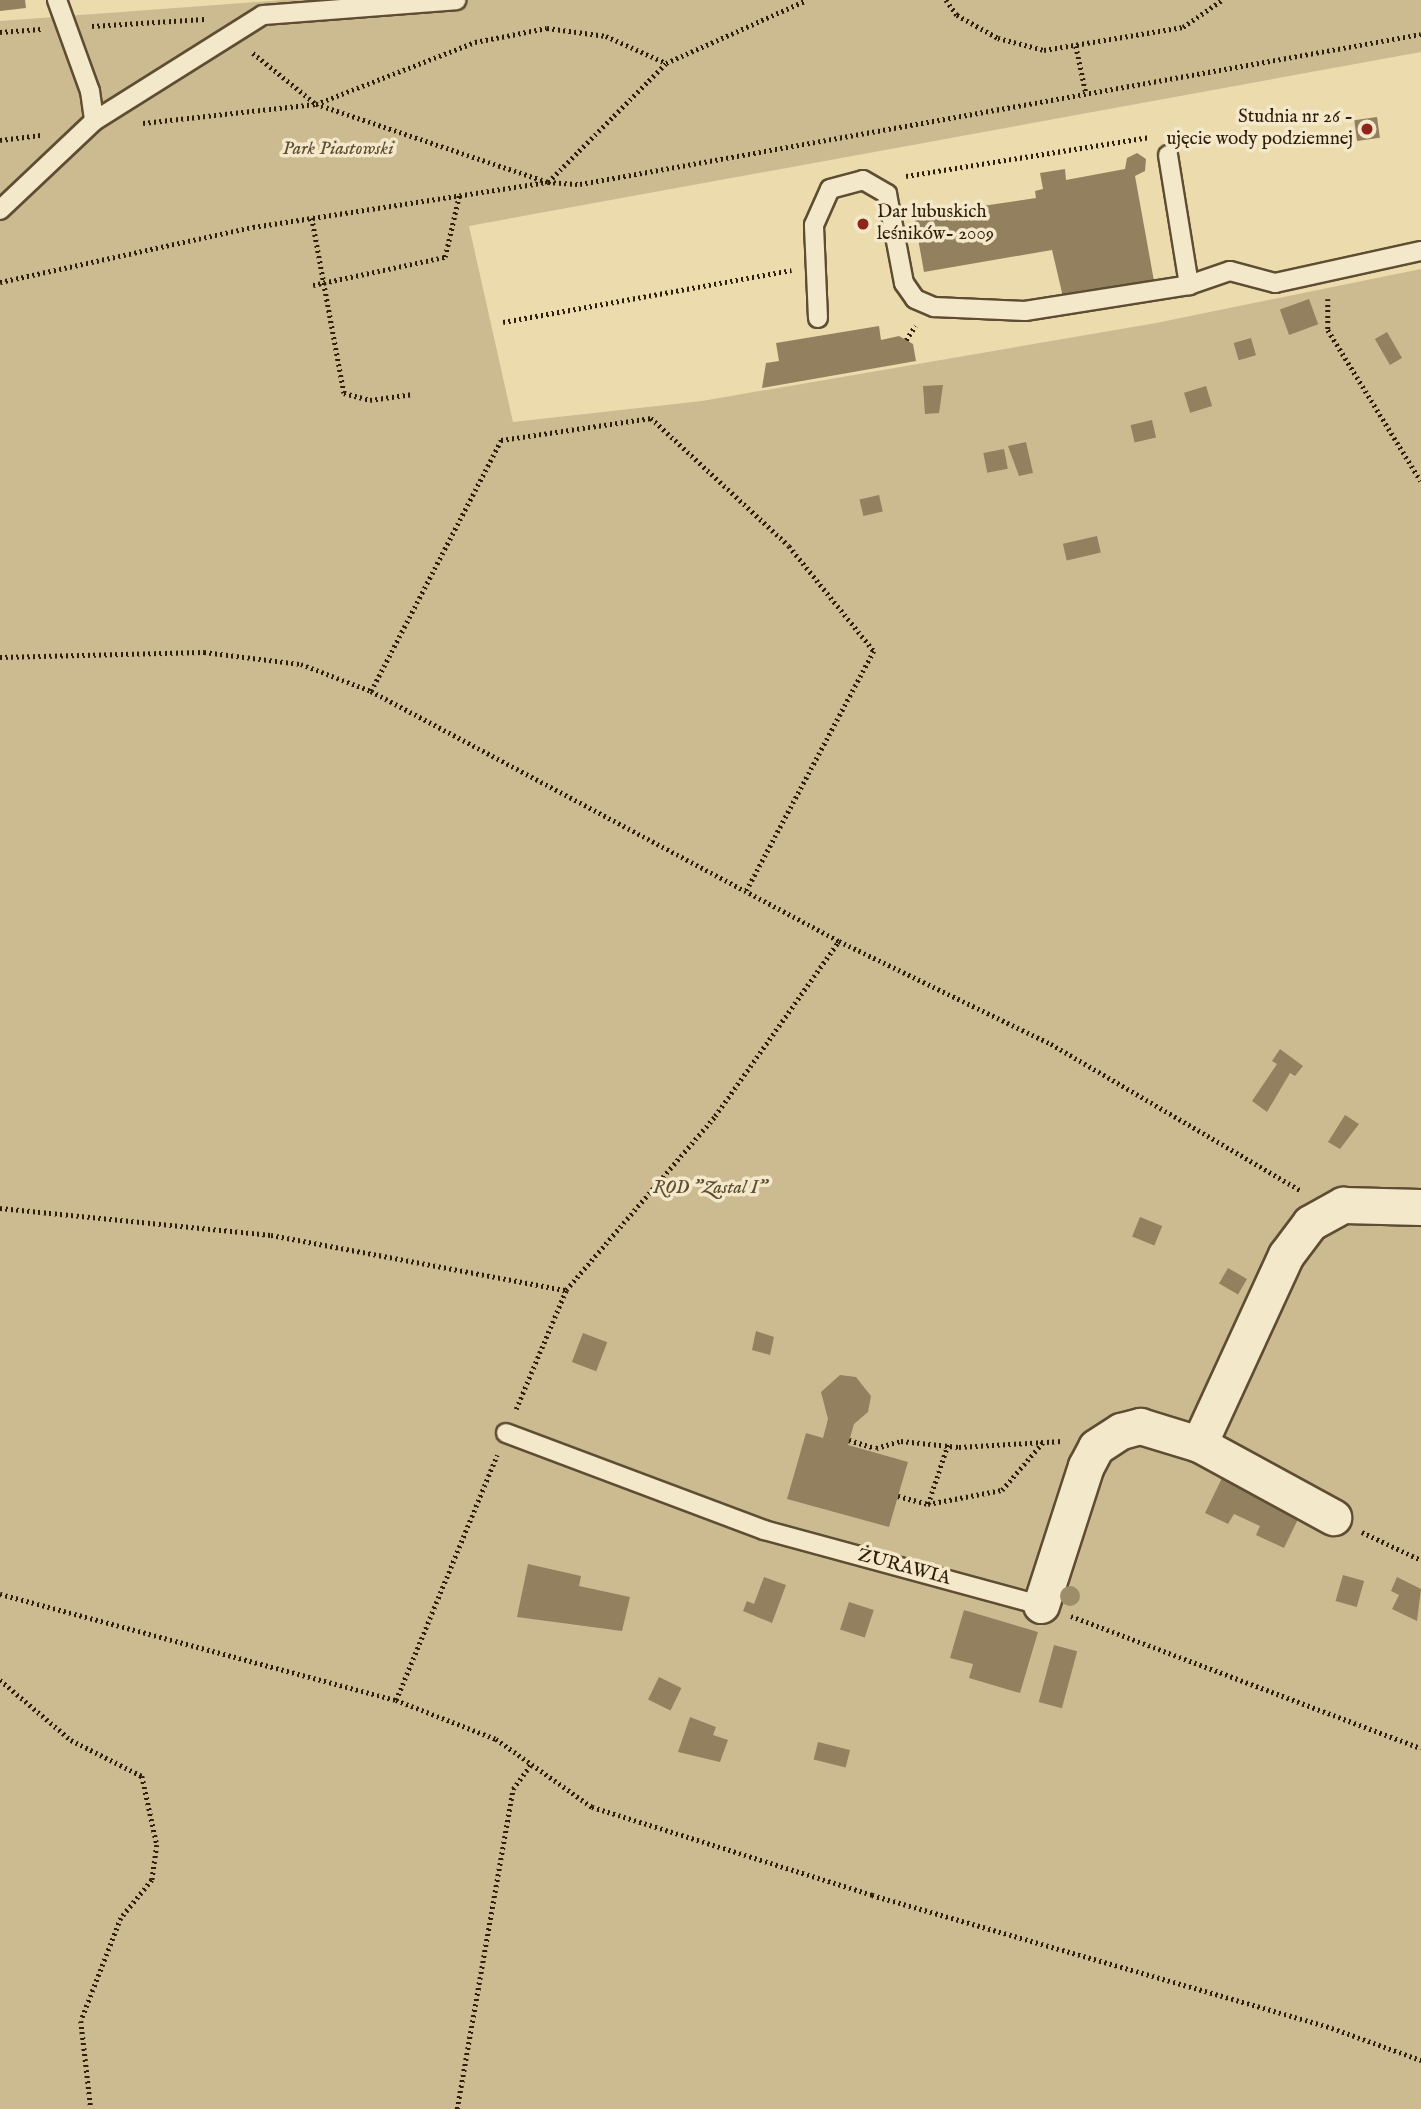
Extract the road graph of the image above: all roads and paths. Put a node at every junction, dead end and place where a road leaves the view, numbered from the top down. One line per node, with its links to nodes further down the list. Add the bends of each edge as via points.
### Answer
1 (57, 0): 7 (lane)
2 (456, 0): 9 (lane, via 263,15)
3 (807, 0): 12 (path)
4 (946, 0): 11 (path, via 957,15 1020,46)
5 (1222, 0): 11 (path, via 1183,27)
6 (210, 18): 7 (path)
7 (65, 28): 8 (path); 16 (lane, via 90,90)
8 (0, 32)
9 (228, 33): 14 (path); 16 (lane)
10 (1421, 34): 13 (path)
11 (1076, 46): 13 (path)
12 (666, 63): 14 (path, via 606,36 547,28 475,42); 19 (path)
13 (1086, 93): 19 (path, via 580,184)
14 (316, 104): 15 (path); 19 (path)
15 (139, 123)
16 (89, 125): 17 (path); 22 (lane)
17 (0, 140)
18 (1168, 155): 20 (path, via 1164,134 883,179); 30 (lane)
19 (548, 182): 21 (path)
20 (885, 192): 25 (lane, via 863,180 830,189 814,225); 30 (lane, via 904,282 915,299 934,307 1025,311)
21 (458, 196): 23 (path); 28 (path, via 445,257)
22 (0, 210)
23 (312, 218): 27 (path); 28 (path)
24 (1421, 251): 26 (lane)
25 (816, 265): 31 (lane); 32 (path)
26 (1329, 275): 30 (lane, via 1275,283 1230,271); 34 (path, via 1328,330)
27 (0, 282)
28 (324, 284): 29 (path); 33 (path, via 344,393 370,400)
29 (313, 285)
30 (1189, 285)
31 (818, 317)
32 (503, 322)
33 (413, 394)
34 (1421, 481)
35 (0, 657): 36 (path, via 204,652 301,664)
36 (371, 691): 37 (path); 37 (path, via 501,440 651,418 789,546 874,651)
37 (747, 890): 38 (path)
38 (839, 940): 41 (path, via 1051,1044 1292,1184); 42 (path, via 715,1116)
39 (0, 1208): 42 (path, via 271,1235)
40 (1421, 1208): 41 (street, via 1343,1206)
41 (1327, 1214): 48 (street, via 1310,1223 1286,1255)
42 (566, 1290): 43 (path)
43 (506, 1433): 54 (lane, ŻURAWIA, via 764,1530); 56 (path)
44 (849, 1440): 47 (path, via 876,1448 901,1441)
45 (1044, 1441): 46 (path); 47 (path); 50 (path, via 1002,1490)
46 (1101, 1443): 48 (street, via 1140,1426); 54 (street, via 1086,1466)
47 (948, 1444): 50 (path)
48 (1199, 1444): 51 (street)
49 (898, 1496): 50 (path)
50 (928, 1504)
51 (1333, 1517): 52 (path)
52 (1421, 1560)
53 (0, 1594): 56 (path)
54 (1041, 1605): 57 (path)
55 (0, 1680): 60 (path, via 71,1740 142,1776 157,1844 152,1880 121,1918 81,2021)
56 (396, 1700): 58 (path, via 496,1739)
57 (1421, 1748)
58 (531, 1764): 59 (path, via 592,1807 872,1895 1332,2028); 61 (path, via 513,1789)
59 (1421, 2060)
60 (91, 2109)
61 (457, 2109)

